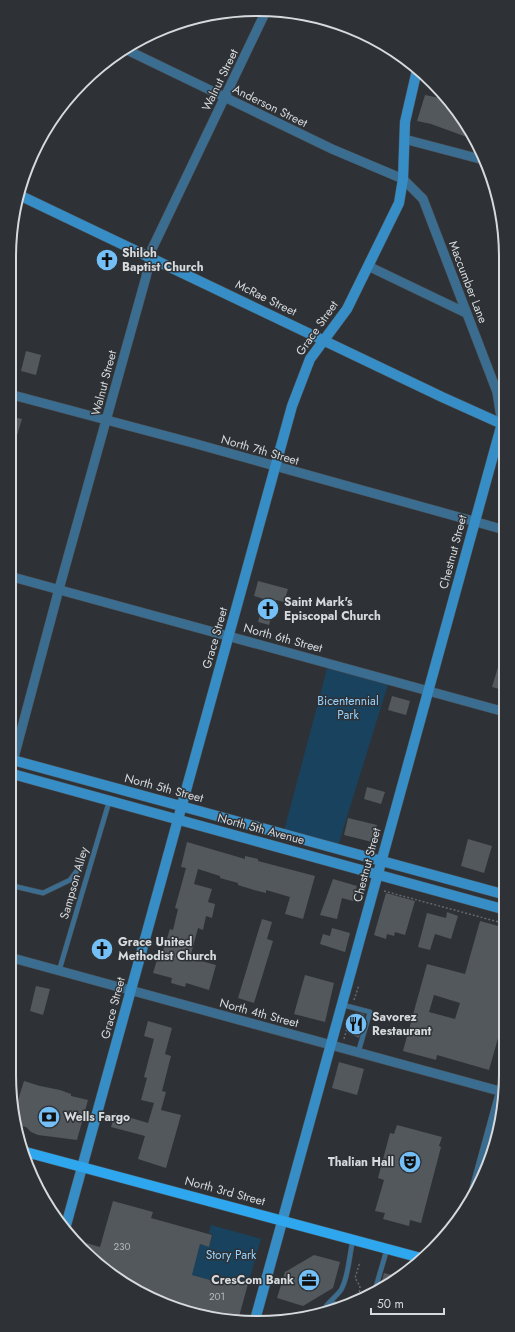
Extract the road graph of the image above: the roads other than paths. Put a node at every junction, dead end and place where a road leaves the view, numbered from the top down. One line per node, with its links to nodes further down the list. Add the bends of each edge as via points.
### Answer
1 (263, 16): 4 (street, Walnut Street)
2 (131, 52): 4 (street, Anderson Street)
3 (416, 75): 5 (street, Grace Street, via 407,111)
4 (225, 97): 7 (street, Anderson Street, via 332,149); 9 (street, Walnut Street, via 173,202)
5 (404, 138): 6 (street); 7 (street, Grace Street)
6 (478, 158)
7 (403, 179): 10 (street, Grace Street, via 399,203); 11 (street, Maccumber Lane, via 423,199)
8 (24, 197): 9 (street, McRae Street)
9 (150, 257): 12 (street, McRae Street); 16 (street, Walnut Street)
10 (368, 266): 11 (street); 12 (street, Grace Street, via 347,309)
11 (466, 313): 14 (street, Maccumber Lane)
12 (324, 340): 15 (street, McRae Street, via 442,397); 18 (street, Grace Street, via 310,359 302,376)
13 (16, 396): 16 (street, North 7th Street)
14 (499, 401)
15 (499, 418)
16 (106, 420): 18 (street, North 7th Street); 22 (street, Walnut Street)
17 (499, 435): 19 (street, Chestnut Street)
18 (276, 468): 19 (street, North 7th Street); 23 (street, Grace Street)
19 (475, 522): 20 (street, North 7th Street); 24 (street, Chestnut Street)
20 (499, 528)
21 (16, 578): 22 (street, North 6th Street)
22 (59, 589): 23 (street, North 6th Street); 26 (street, Walnut Street)
23 (229, 636): 24 (street, North 6th Street); 30 (street, Grace Street)
24 (429, 690): 25 (street, North 6th Street); 32 (street, Chestnut Street)
25 (499, 710)
26 (16, 742)
27 (16, 761): 30 (street, North 5th Street)
28 (16, 776): 29 (street, North 5th Avenue)
29 (109, 802): 31 (street, North 5th Avenue); 39 (lane, Sampson Alley)
30 (182, 806): 31 (street, Grace Street); 32 (street, North 5th Street)
31 (178, 820): 34 (street, North 5th Avenue); 40 (street, Grace Street)
32 (382, 862): 34 (street, Chestnut Street); 36 (street)
33 (82, 864): 35 (lane, via 70,880 43,893)
34 (378, 875): 37 (street, North 5th Avenue); 41 (street, Chestnut Street)
35 (16, 887)
36 (499, 893)
37 (499, 908)
38 (16, 959): 39 (street, North 4th Street)
39 (59, 971): 40 (street, North 4th Street)
40 (132, 991): 42 (street, North 4th Street); 47 (street, Grace Street)
41 (343, 1005): 42 (street, Chestnut Street); 43 (lane, via 370,1012)
42 (331, 1045): 43 (street, North 4th Street); 49 (street, Chestnut Street)
43 (358, 1053): 44 (street, North 4th Street)
44 (498, 1091)
45 (495, 1115): 48 (street)
46 (29, 1153): 47 (main road, North 3rd Street)
47 (83, 1167): 49 (main road, North 3rd Street); 50 (street, Grace Street)
48 (479, 1170)
49 (282, 1220): 51 (main road, North 3rd Street); 57 (street, Chestnut Street)
50 (67, 1224)
51 (354, 1239): 52 (main road, North 3rd Street); 55 (lane, via 342,1288)
52 (387, 1249): 53 (main road, North 3rd Street); 54 (lane)
53 (416, 1257)
54 (377, 1285)
55 (331, 1303): 56 (lane)
56 (325, 1306)
57 (256, 1316)

